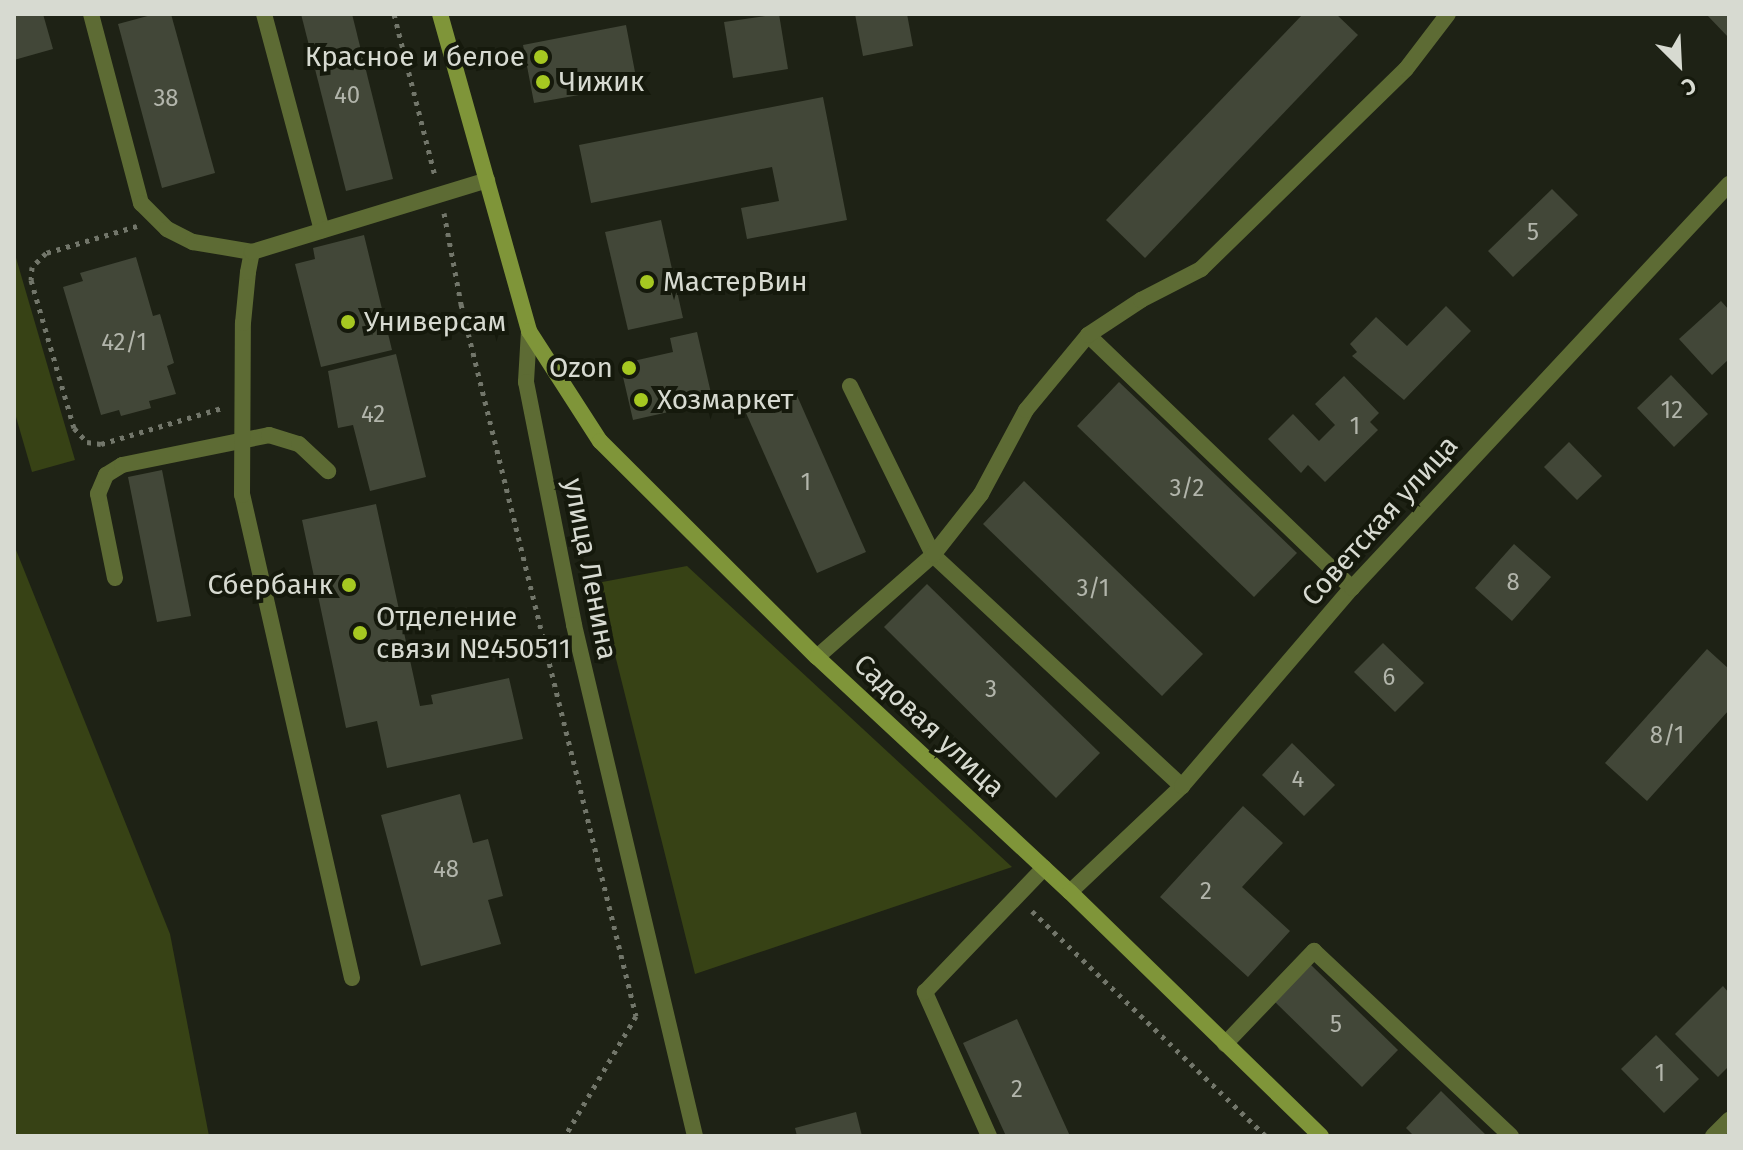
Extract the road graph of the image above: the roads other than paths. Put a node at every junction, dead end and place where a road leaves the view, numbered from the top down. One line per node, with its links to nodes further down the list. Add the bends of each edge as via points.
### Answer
1 (91, 14): 8 (street, via 141,203 193,242)
2 (264, 14): 7 (street)
3 (440, 14): 5 (main road, улица Ленина)
4 (1448, 14): 10 (street, via 1406,69 1201,269)
5 (487, 180): 7 (street); 9 (main road, улица Ленина)
6 (1729, 184): 16 (street, Советская улица)
7 (322, 230): 8 (street)
8 (252, 252): 12 (street, via 243,323)
9 (529, 331): 17 (main road, Садовая улица, via 600,441); 25 (street, улица Ленина, via 526,382 574,625)
10 (1088, 335): 14 (street, via 1026,410 981,494); 16 (street)
11 (850, 386): 14 (street)
12 (243, 440): 13 (street, via 269,435 291,440); 15 (street, via 122,465 106,475 98,494); 21 (street, via 242,495)
13 (328, 471)
14 (933, 555): 17 (street); 18 (street)
15 (115, 578)
16 (1352, 588): 18 (street, Советская улица)
17 (817, 657): 19 (main road, Садовая улица)
18 (1182, 786): 20 (street, Советская улица)
19 (1044, 868): 20 (main road, Садовая улица); 26 (street, via 925,992)
20 (1070, 892): 22 (main road, Садовая улица)
21 (352, 978)
22 (1225, 1044): 24 (main road, Садовая улица); 27 (street, via 1314,951)
23 (1729, 1120): 28 (street)
24 (1318, 1135)
25 (695, 1136)
26 (989, 1136)
27 (1511, 1136)
28 (1713, 1136)

